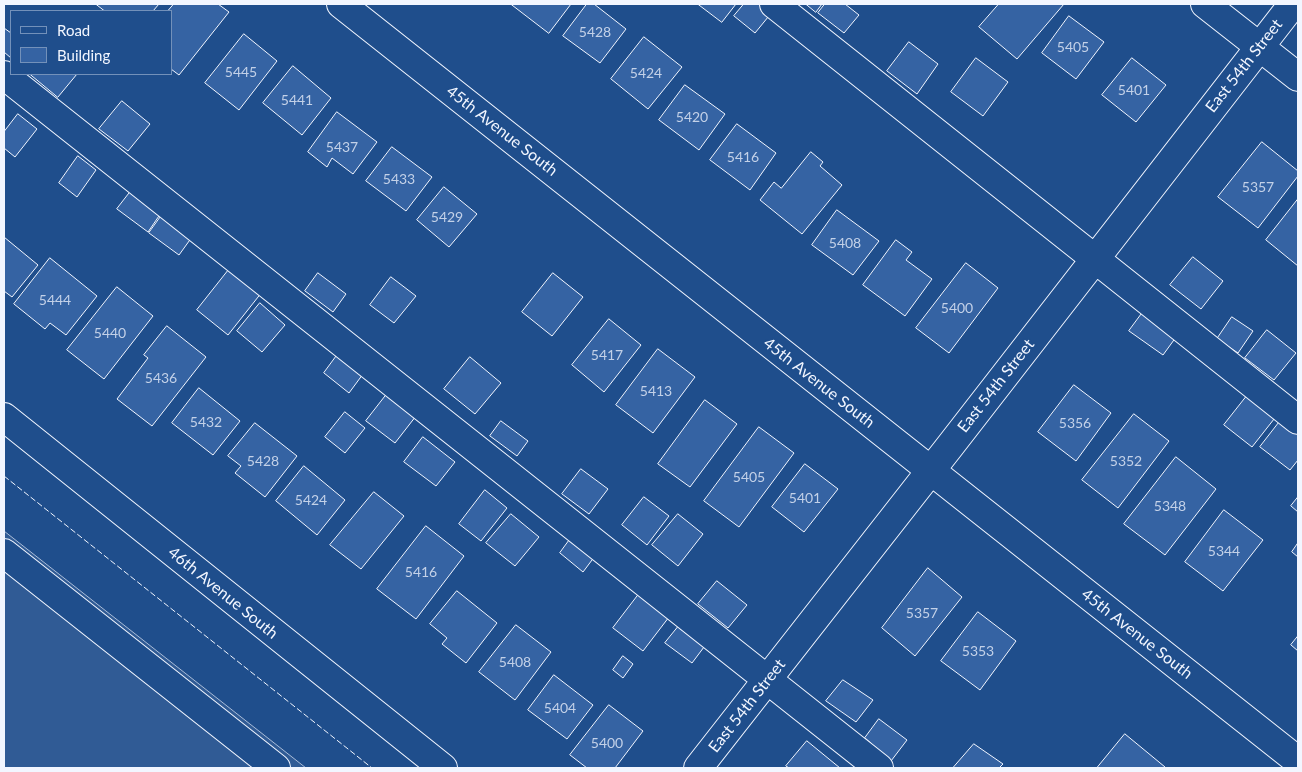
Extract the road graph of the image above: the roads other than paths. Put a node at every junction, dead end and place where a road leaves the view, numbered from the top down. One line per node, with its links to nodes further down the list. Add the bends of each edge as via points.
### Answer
1 (341, 4): 11 (street, 45th Avenue South)
2 (774, 4): 8 (street)
3 (1205, 4): 5 (street)
4 (1293, 4): 5 (street, East 54th Street)
5 (1260, 46): 7 (street); 8 (street, East 54th Street)
6 (4, 75): 13 (street)
7 (1298, 77)
8 (1095, 259): 10 (street); 11 (street, East 54th Street)
9 (4, 417): 16 (street, 46th Avenue South)
10 (1298, 420)
11 (931, 471): 13 (street, East 54th Street); 14 (street, 45th Avenue South)
12 (4, 553): 15 (street)
13 (768, 680): 17 (street, East 54th Street); 18 (street)
14 (1298, 761)
15 (276, 768)
16 (442, 768)
17 (698, 768)
18 (879, 768)

